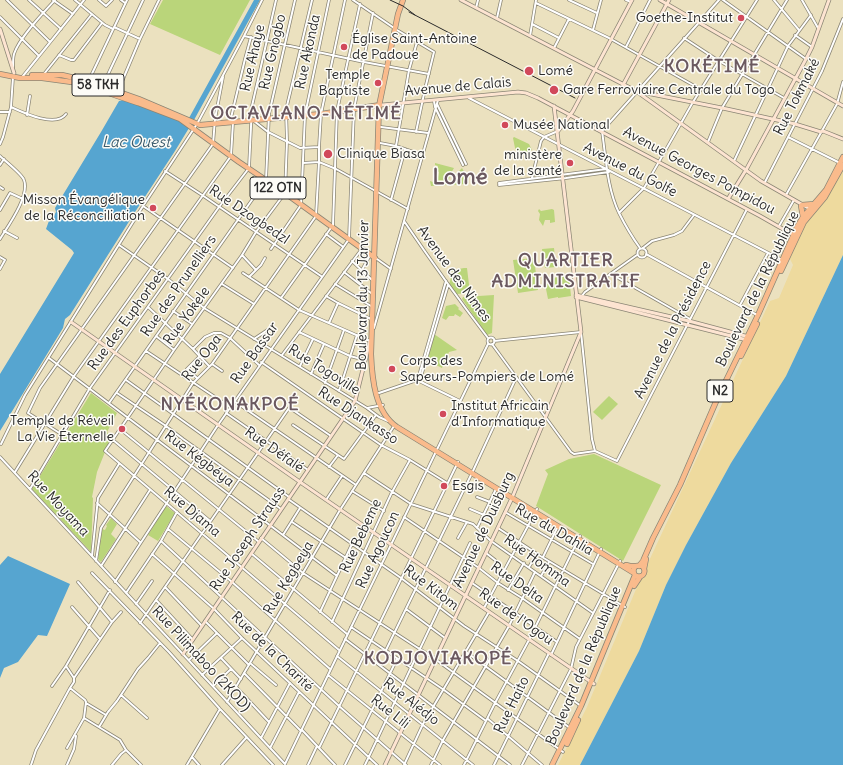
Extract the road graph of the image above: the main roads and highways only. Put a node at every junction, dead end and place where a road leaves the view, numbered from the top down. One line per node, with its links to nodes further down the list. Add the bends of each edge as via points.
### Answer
1 (403, 0): 3 (highway, Boulevard du 13 Janvier)
2 (406, 0): 3 (highway, Boulevard du 13 Janvier)
3 (396, 29): 7 (highway, Boulevard du 13 Janvier)
4 (0, 73): 5 (highway, 58 TKH)
5 (21, 77): 6 (highway, 58 TKH, via 71,82); 6 (highway, 58 TKH, via 62,75 88,81)
6 (116, 94): 8 (highway, Avenue de Calais / 58 TKH, via 139,99)
7 (380, 106): 8 (highway, Avenue de Calais); 11 (highway, Boulevard du 13 Janvier); 11 (highway, Boulevard du 13 Janvier)
8 (194, 125): 16 (highway, 122 OTN, via 213,144 285,192)
9 (843, 157): 10 (highway, Boulevard de la République / N2)
10 (842, 164): 12 (highway, Boulevard de la République / N2); 13 (highway, Boulevard de la République / N2, via 825,197)
11 (377, 193): 16 (highway, Boulevard du 13 Janvier)
12 (814, 204): 13 (highway, Boulevard de la République / N2); 14 (highway, via 800,204)
13 (810, 211): 14 (highway, Boulevard de la République / N2); 15 (highway, Boulevard de la République / N2)
14 (803, 217): 15 (highway, Boulevard de la République / N2)
15 (795, 236): 17 (highway, Boulevard de la République / N2); 17 (highway, Boulevard de la République / N2, via 762,315)
16 (374, 257): 18 (highway, Boulevard du 13 Janvier, via 374,367); 18 (highway, Boulevard du 13 Janvier, via 370,339 376,394)
17 (748, 338): 25 (highway, Boulevard de la République / N2, via 718,397 678,490 655,532 643,561); 26 (highway, Boulevard de la République / N2, via 680,492 655,538)
18 (382, 405): 19 (highway, Boulevard du 13 Janvier); 19 (highway, Boulevard du 13 Janvier, via 384,415)
19 (395, 424): 20 (highway, Boulevard du 13 Janvier)
20 (472, 472): 21 (highway, Boulevard du 13 Janvier); 21 (highway, Boulevard du 13 Janvier)
21 (513, 496): 22 (highway, Boulevard du 13 Janvier)
22 (536, 511): 23 (highway, Boulevard du 13 Janvier); 23 (highway, Boulevard du 13 Janvier)
23 (579, 538): 24 (highway, Boulevard du 13 Janvier)
24 (619, 562): 25 (highway, Boulevard du 13 Janvier, via 628,566); 27 (highway, Boulevard du 13 Janvier)
25 (638, 566): 26 (highway, Boulevard du 13 Janvier); 27 (highway, Boulevard de la République, via 634,570)
26 (644, 569): 27 (highway, Boulevard de la République, via 644,575)
27 (636, 575): 28 (highway, Boulevard de la République, via 637,581 624,606)
28 (593, 683): 29 (highway, Boulevard de la République); 29 (highway, Boulevard de la République)
29 (562, 751): 30 (highway, Boulevard de la République); 31 (highway, Boulevard de la République)
30 (552, 765)
31 (556, 765)

